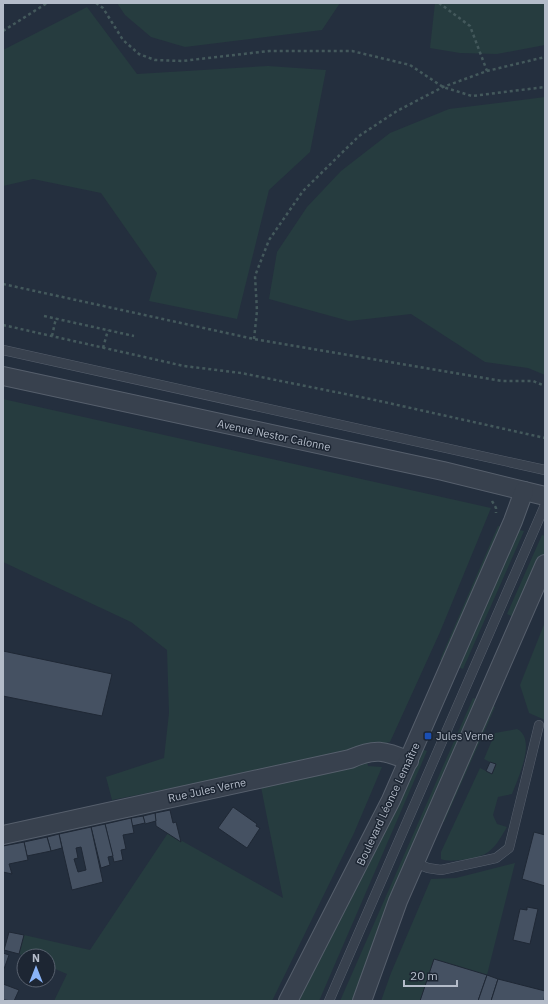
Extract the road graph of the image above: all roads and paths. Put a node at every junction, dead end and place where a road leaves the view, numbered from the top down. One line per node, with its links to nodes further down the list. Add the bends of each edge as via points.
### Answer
1 (47, 3): 4 (path)
2 (96, 3): 7 (path, via 103,8 123,40 139,54 155,60 182,61 269,51 352,51 410,65)
3 (439, 3): 6 (path, via 470,26)
4 (3, 31)
5 (545, 57): 6 (path)
6 (487, 71): 7 (path)
7 (443, 87): 8 (path, via 472,96); 16 (path, via 397,111 359,136 303,191 269,240 255,276 257,311)
8 (545, 87)
9 (3, 284): 16 (path)
10 (44, 316): 11 (path)
11 (56, 318): 13 (path); 14 (path)
12 (3, 326): 14 (path)
13 (108, 330): 15 (path); 17 (path)
14 (52, 336): 17 (path)
15 (134, 336)
16 (254, 339): 20 (path, via 502,381 533,381)
17 (103, 348): 21 (path, via 184,366 241,373 375,400)
18 (3, 350): 22 (lane)
19 (3, 376): 23 (street, Avenue Nestor Calonne, via 443,471)
20 (545, 386)
21 (545, 438)
22 (545, 470)
23 (524, 491): 24 (street, Avenue Nestor Calonne); 30 (street, Boulevard Léonce Lemaître)
24 (545, 496)
25 (487, 497): 27 (path, via 496,508)
26 (545, 505): 34 (lane)
27 (496, 517)
28 (545, 564): 32 (street)
29 (539, 725): 32 (lane, via 510,848 496,858 441,870)
30 (409, 761): 31 (street, Rue Jules Verne, via 385,751 366,752 350,759); 33 (street, Boulevard Léonce Lemaître, via 371,842)
31 (3, 835)
32 (415, 863): 35 (street, via 398,901)
33 (288, 1001)
34 (329, 1001)
35 (362, 1001)

